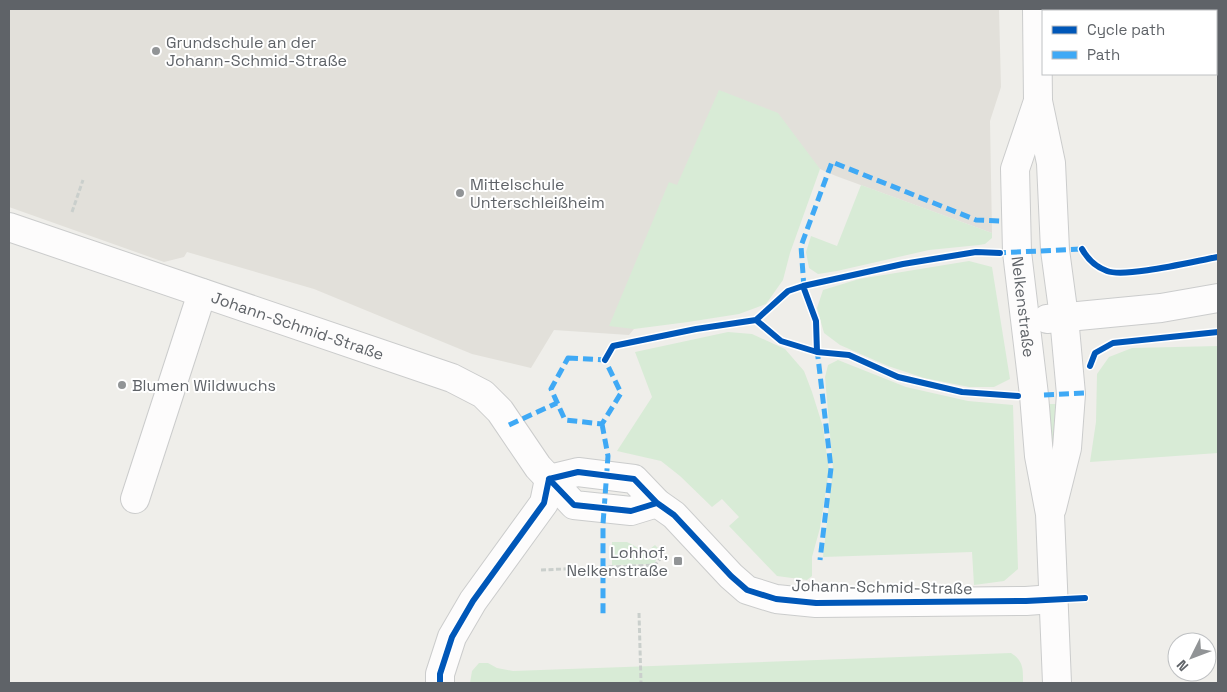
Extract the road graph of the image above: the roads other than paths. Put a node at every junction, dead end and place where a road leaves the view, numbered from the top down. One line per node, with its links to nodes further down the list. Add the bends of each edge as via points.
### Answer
1 (1037, 9): 2 (street, Nelkenstraße)
2 (1038, 101): 6 (street, Nelkenstraße, via 1051,163 1055,250); 7 (street, Nelkenstraße, via 1015,169 1017,252)
3 (9, 227): 4 (street, Johann-Schmid-Straße)
4 (202, 293): 8 (street, Johann-Schmid-Straße, via 452,378 483,394 500,411); 9 (street)
5 (1218, 298): 6 (street, via 1161,308)
6 (1064, 317): 7 (street); 10 (street, Nelkenstraße, via 1071,394 1068,448)
7 (1026, 320): 10 (street, Nelkenstraße, via 1039,456)
8 (549, 479): 11 (street, Johann-Schmid-Straße, via 578,472 634,479 747,590 776,599 816,603); 12 (street, via 544,503 473,601 452,637)
9 (136, 499)
10 (1050, 514): 11 (street, Nelkenstraße)
11 (1054, 600): 13 (street, Nelkenstraße)
12 (440, 683)
13 (1057, 683)

